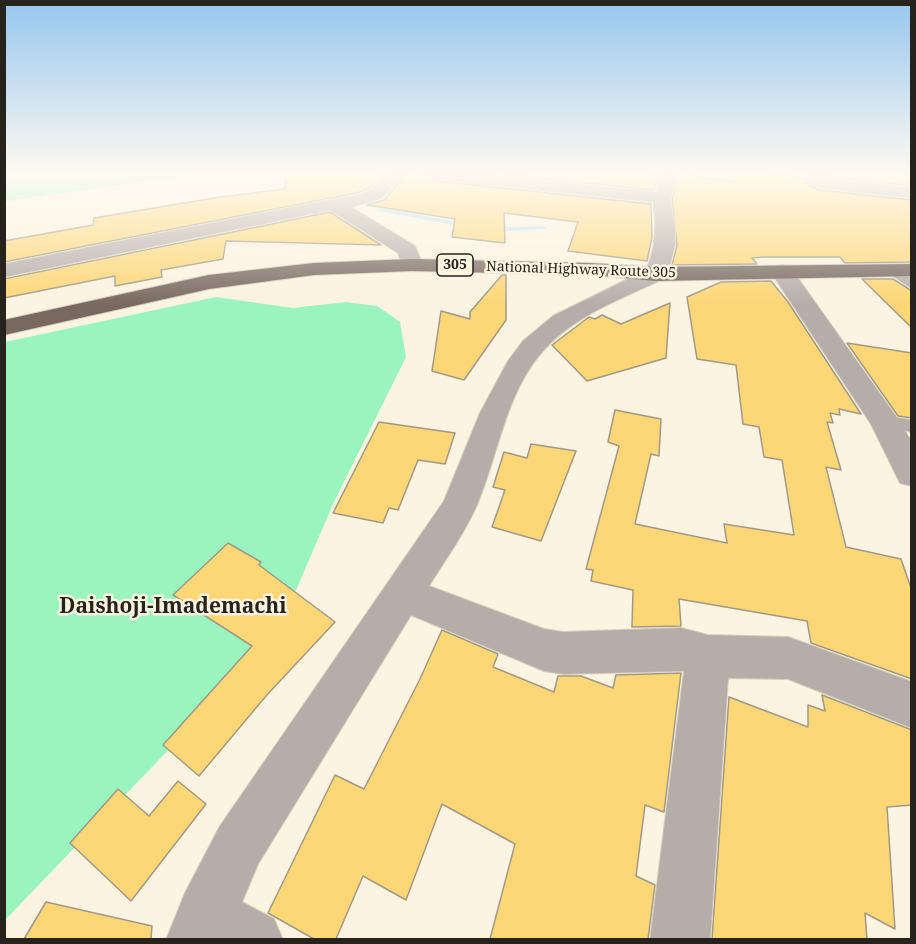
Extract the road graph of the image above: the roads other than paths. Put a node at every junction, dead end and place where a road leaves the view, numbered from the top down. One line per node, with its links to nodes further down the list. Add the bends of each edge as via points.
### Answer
1 (269, 217): 6 (street)
2 (355, 217): 4 (street, via 408,249)
3 (664, 217): 8 (street, via 667,233 663,259)
4 (412, 265): 8 (highway, National Highway Route 305 / 305); 10 (highway, National Highway Route 305 / 305, via 238,277)
5 (903, 270): 7 (highway, National Highway Route 305 / 305); 9 (lane)
6 (4, 271)
7 (782, 272): 8 (highway, National Highway Route 305 / 305); 11 (street)
8 (655, 274): 13 (street, via 570,318 535,346 516,370 499,404 458,508)
9 (912, 285)
10 (4, 328)
11 (898, 424): 12 (street)
12 (912, 474)
13 (401, 593): 14 (street, via 544,650 681,649); 16 (street, via 375,639 239,845)
14 (708, 656): 15 (street, via 788,658); 17 (street)
15 (912, 705)
16 (218, 931)
17 (680, 939)

